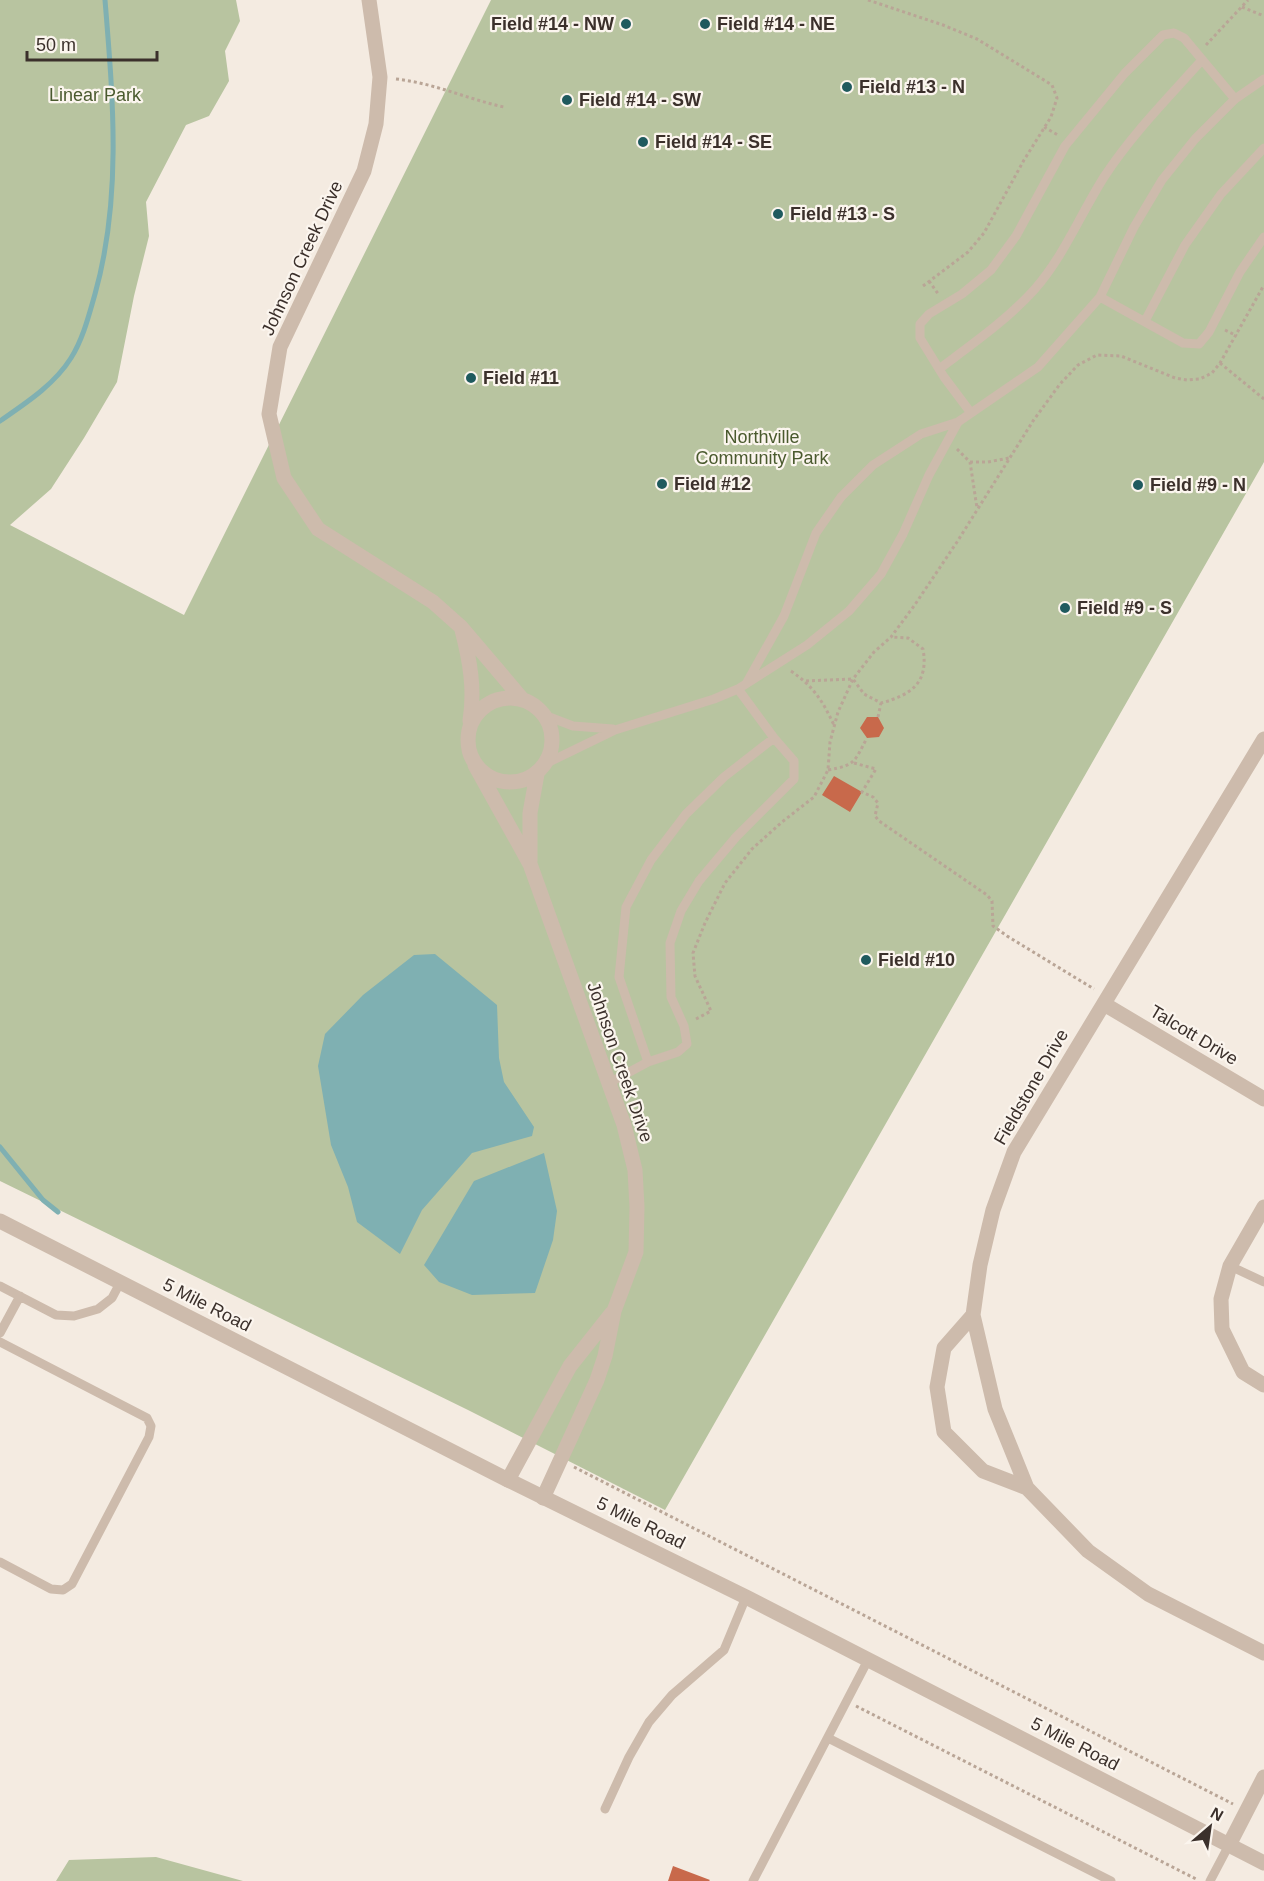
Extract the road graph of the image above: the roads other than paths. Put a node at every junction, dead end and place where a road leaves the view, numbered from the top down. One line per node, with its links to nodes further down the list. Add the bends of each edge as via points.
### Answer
1 (369, 0): 12 (street, Johnson Creek Drive, via 380,80 376,124 364,171 280,347 269,414 284,478 318,530 433,602)
2 (1199, 58): 4 (lane); 9 (lane, via 1132,138 1056,262 1033,292); 9 (lane, via 1184,38 1174,33 1163,35 1078,127 1016,236 991,270 920,324 920,338)
3 (1264, 79): 4 (lane)
4 (1235, 99): 7 (lane, via 1195,138 1162,180)
5 (1264, 148): 8 (lane, via 1221,194 1185,245)
6 (1264, 237): 8 (lane, via 1199,344 1183,343)
7 (1100, 297): 8 (lane); 10 (lane, via 1038,367)
8 (1145, 321)
9 (939, 369): 10 (lane)
10 (971, 413): 11 (lane)
11 (958, 422): 13 (lane, via 880,574 849,610 807,645); 13 (lane, via 921,434 873,465 841,497 816,533 784,616)
12 (461, 627): 14 (street, Johnson Creek Drive); 16 (street, via 471,669)
13 (742, 687): 17 (lane); 18 (lane)
14 (523, 700): 15 (street); 16 (street, via 497,700 485,706)
15 (544, 715): 17 (lane, via 573,726); 21 (street, via 553,739)
16 (470, 727): 20 (street, via 468,747)
17 (615, 730): 21 (lane)
18 (774, 738): 24 (lane, via 724,777 686,814 651,860 626,908 619,977); 24 (lane, via 794,761 794,778 736,837 681,911 670,943 670,997 684,1026 687,1044 678,1052)
19 (1264, 739): 23 (street, Fieldstone Drive)
20 (476, 765): 21 (street, via 498,781 518,782); 22 (street, Johnson Creek Drive)
21 (541, 769): 22 (street, Johnson Creek Drive, via 530,813)
22 (530, 864): 25 (street, Johnson Creek Drive)
23 (1106, 1000): 26 (street, Talcott Drive); 35 (street, Fieldstone Drive, via 1014,1152 993,1209)
24 (648, 1062): 25 (lane)
25 (609, 1083): 34 (street, Johnson Creek Drive, via 635,1170 637,1207 636,1252)
26 (1264, 1099)
27 (1264, 1207): 29 (street)
28 (0, 1221): 30 (street, 5 Mile Road)
29 (1230, 1266): 31 (lane); 38 (street, via 1221,1299 1222,1329 1243,1371)
30 (120, 1282): 33 (lane, via 112,1298 98,1309 74,1316 56,1315); 39 (street, 5 Mile Road)
31 (1264, 1282)
32 (0, 1286): 33 (lane)
33 (20, 1296): 36 (lane)
34 (614, 1311): 39 (street, Johnson Creek Drive, via 570,1366); 41 (street, Johnson Creek Drive, via 597,1380)
35 (973, 1315): 40 (street, Fieldstone Drive, via 995,1409); 40 (street, via 944,1348 937,1387 944,1432 983,1471)
36 (0, 1333)
37 (0, 1342): 42 (lane, via 147,1418 151,1426 149,1437 72,1584 63,1590 51,1589)
38 (1264, 1385)
39 (508, 1480): 41 (street, 5 Mile Road)
40 (1027, 1488): 44 (street, Fieldstone Drive, via 1088,1551 1148,1594)
41 (543, 1498): 43 (street, 5 Mile Road)
42 (0, 1562)
43 (746, 1597): 45 (street, 5 Mile Road); 48 (lane, via 724,1650 672,1695 649,1722)
44 (1264, 1653)
45 (868, 1659): 46 (lane); 49 (street, 5 Mile Road)
46 (828, 1738): 51 (lane); 52 (lane)
47 (1264, 1777): 49 (street)
48 (605, 1809)
49 (1229, 1845): 50 (street, 5 Mile Road); 53 (lane)
50 (1264, 1863)
51 (753, 1881)
52 (1111, 1881)
53 (1210, 1881)

